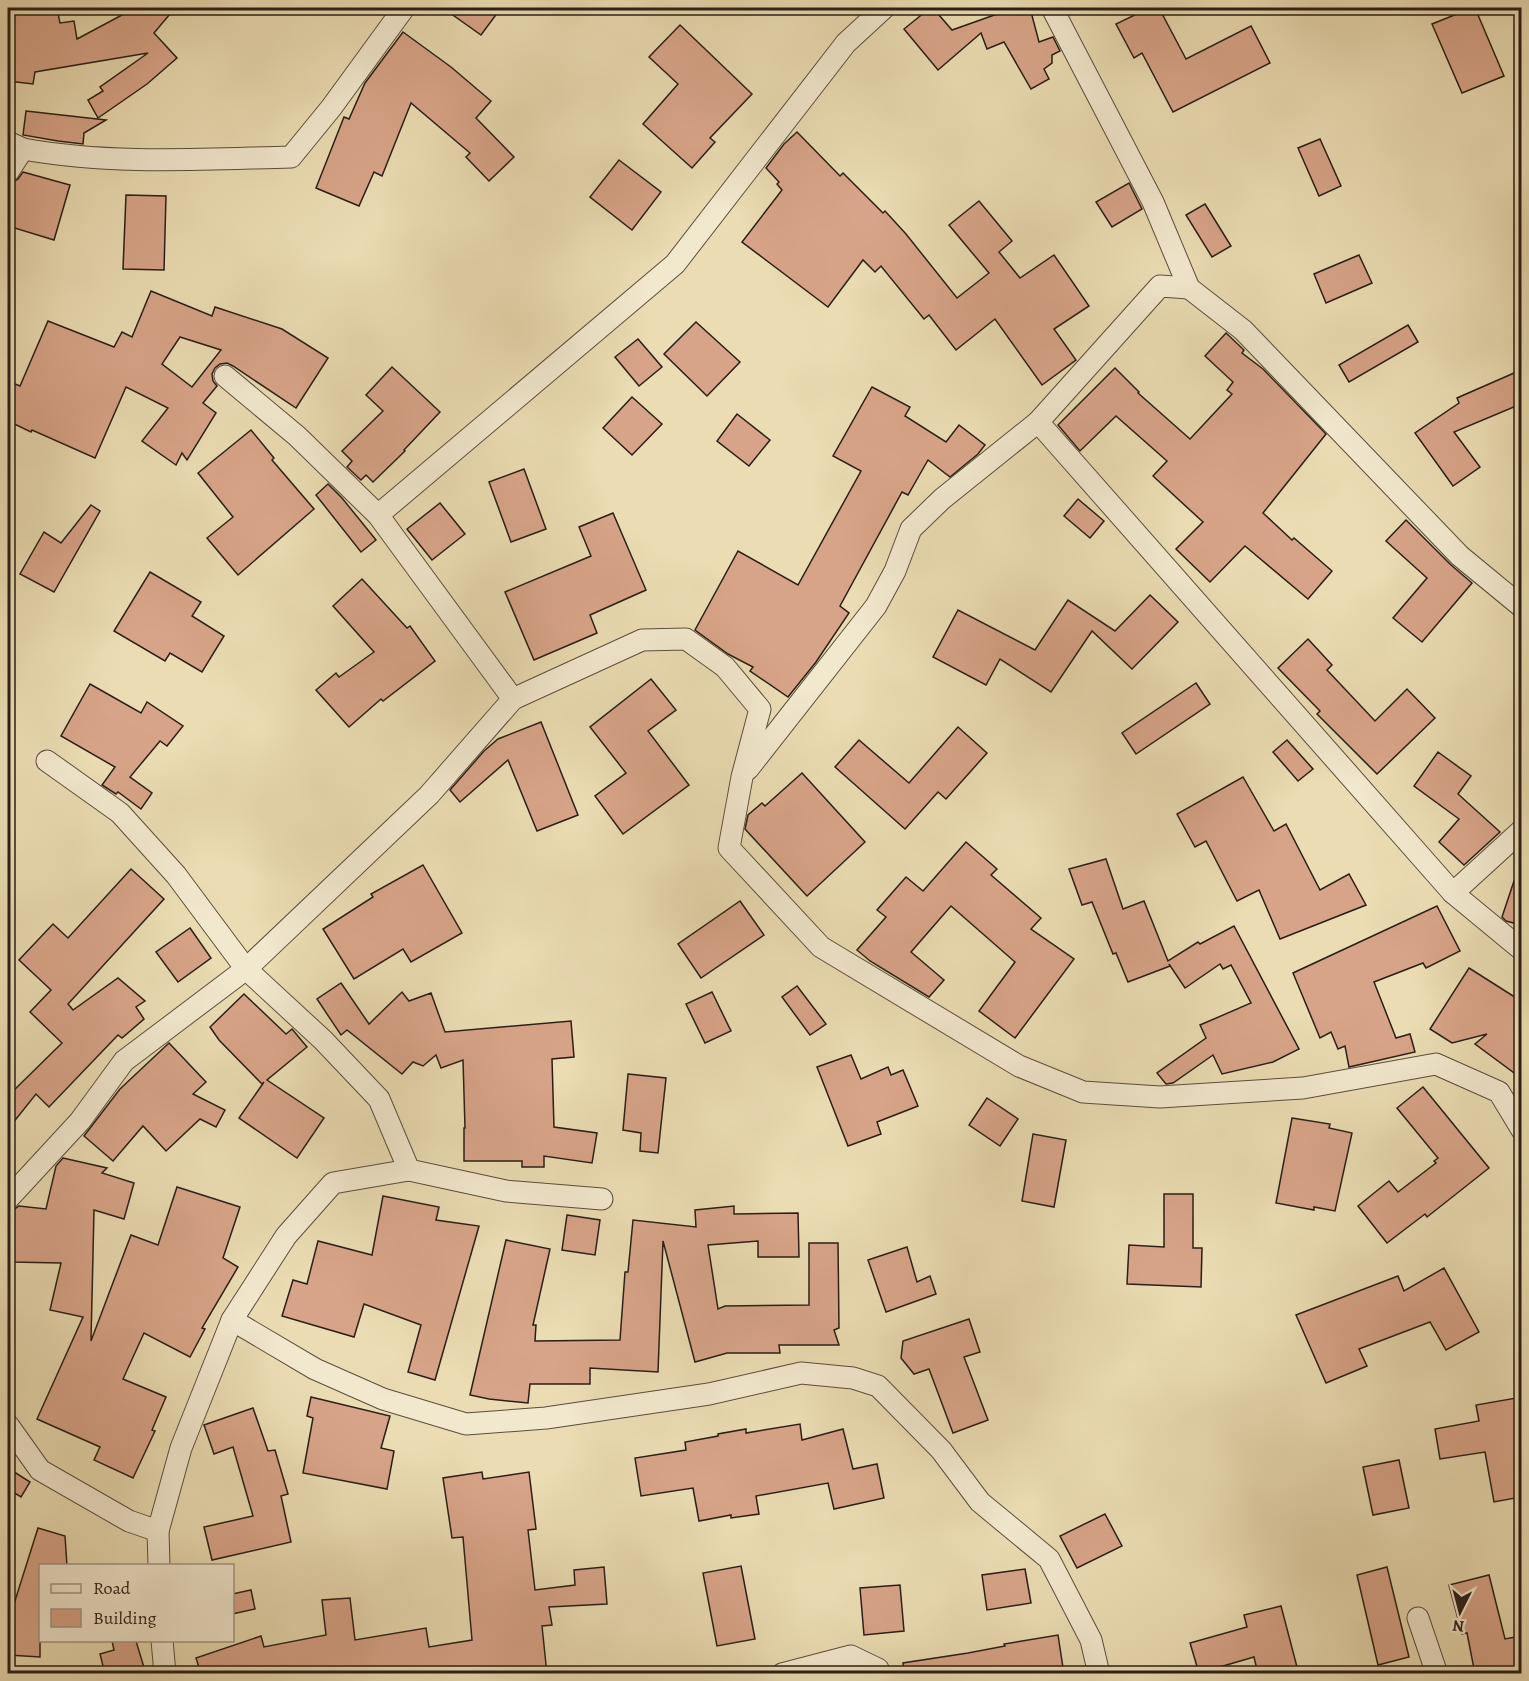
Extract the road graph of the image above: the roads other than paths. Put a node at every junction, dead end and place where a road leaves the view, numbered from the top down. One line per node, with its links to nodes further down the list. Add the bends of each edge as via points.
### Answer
1 (404, 8): 4 (street, via 291,157 84,157)
2 (884, 8): 9 (street, via 846,43 675,264)
3 (1052, 8): 6 (street, via 1153,202)
4 (15, 146): 5 (street)
5 (8, 172)
6 (1189, 288): 8 (street, via 1160,286); 10 (street, via 1243,330 1460,556)
7 (225, 376): 9 (street, via 297,436)
8 (1038, 422): 13 (street, via 911,529 876,606); 15 (street)
9 (378, 515): 11 (street)
10 (1521, 607)
11 (513, 699): 13 (street, via 642,640 686,639 725,667 760,709); 17 (street, via 429,795)
12 (47, 761): 17 (street, via 120,813 177,875)
13 (742, 777): 18 (street, via 729,848 821,947 1019,1066 1083,1092 1160,1097 1303,1088 1436,1064 1499,1092)
14 (1521, 830): 15 (street)
15 (1453, 893): 16 (street)
16 (1521, 950)
17 (246, 969): 19 (street, via 379,1099); 20 (street, via 124,1061 80,1120)
18 (1521, 1130)
19 (409, 1170): 21 (street, via 506,1191); 22 (street, via 333,1183 286,1236)
20 (8, 1199)
21 (602, 1199)
22 (232, 1320): 24 (street, via 181,1448); 31 (street, via 315,1369 382,1399 466,1424 546,1418 709,1394 801,1373 853,1378 878,1386 941,1450 980,1502 1049,1559 1091,1640)
23 (8, 1425): 24 (street, via 40,1470 129,1521)
24 (158, 1531): 25 (street)
25 (159, 1564)
26 (1418, 1618): 32 (street)
27 (162, 1642): 28 (street)
28 (165, 1674)
29 (783, 1674): 30 (street, via 851,1656 878,1668)
30 (879, 1674)
31 (1099, 1674)
32 (1437, 1674)

